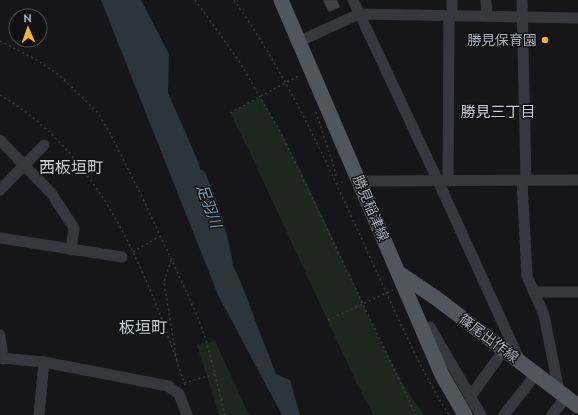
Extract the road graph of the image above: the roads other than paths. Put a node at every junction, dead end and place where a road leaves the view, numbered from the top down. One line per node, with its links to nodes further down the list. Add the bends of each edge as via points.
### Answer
1 (281, 0): 11 (main road, 勝見稲津線)
2 (353, 0): 6 (street)
3 (452, 0): 7 (street)
4 (486, 0): 8 (street)
5 (522, 0): 9 (street)
6 (359, 14): 7 (street); 11 (street); 18 (street)
7 (450, 16): 8 (street); 18 (street)
8 (487, 16): 9 (street)
9 (522, 17): 10 (street); 16 (street)
10 (578, 18)
11 (300, 41): 15 (main road, 勝見稲津線)
12 (0, 140): 14 (street)
13 (44, 146): 14 (street)
14 (26, 165): 19 (street); 21 (street, via 51,193 74,228)
15 (355, 180): 18 (street); 23 (main road, 勝見稲津線)
16 (524, 180): 17 (street); 18 (street); 24 (street, via 527,276)
17 (578, 180)
18 (443, 181): 31 (street)
19 (0, 190)
20 (0, 238): 21 (street)
21 (71, 250): 22 (street)
22 (127, 255)
23 (399, 281): 26 (main road, 勝見稲津線); 28 (main road, 篠尾出作線, via 436,298)
24 (534, 292): 25 (street); 33 (street, via 544,315)
25 (578, 292)
26 (422, 329): 34 (street, via 430,327); 38 (main road, 勝見稲津線, via 442,375)
27 (0, 335): 29 (street)
28 (504, 350): 31 (main road, 篠尾出作線); 34 (street)
29 (2, 359): 30 (street)
30 (44, 362): 36 (street); 37 (street, via 168,386 179,394)
31 (520, 362): 32 (main road, 篠尾出作線)
32 (536, 374): 33 (main road, 篠尾出作線); 40 (street)
33 (562, 394): 35 (main road, 篠尾出作線); 41 (street)
34 (470, 397): 39 (street)
35 (578, 406)
36 (39, 415)
37 (187, 415)
38 (464, 415)
39 (481, 415)
40 (504, 415)
41 (552, 415)

